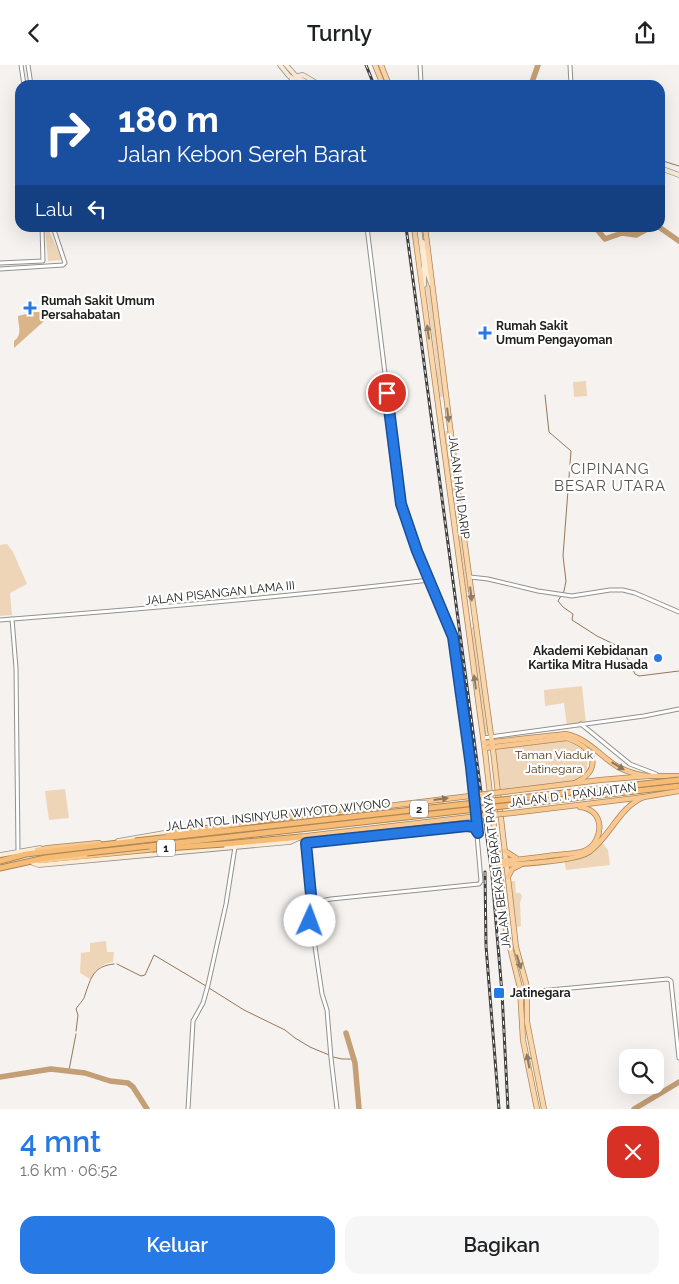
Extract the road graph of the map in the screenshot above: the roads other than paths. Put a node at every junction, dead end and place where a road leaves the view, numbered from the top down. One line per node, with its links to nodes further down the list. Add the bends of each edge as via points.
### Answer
1 (21, 65): 10 (street)
2 (28, 65): 11 (street)
3 (280, 65): 9 (main road)
4 (286, 65): 9 (main road)
5 (375, 65): 15 (main road)
6 (381, 65): 16 (main road)
7 (420, 65): 17 (street)
8 (570, 65): 18 (street)
9 (294, 78): 12 (main road); 13 (main road); 14 (main road, via 303,75)
10 (23, 80)
11 (30, 80)
12 (297, 80)
13 (299, 80)
14 (312, 80)
15 (381, 80)
16 (387, 80)
17 (421, 80)
18 (571, 80)
19 (665, 170): 20 (main road)
20 (679, 175)
21 (42, 232): 28 (street, via 43,260)
22 (55, 232): 30 (street, via 63,265)
23 (368, 232): 38 (street, via 401,504)
24 (415, 232): 32 (main road)
25 (422, 232): 31 (main road)
26 (421, 233): 31 (main road, JALAN HAJI DARIP); 32 (main road, JALAN HAJI DARIP)
27 (0, 263): 28 (street)
28 (9, 263): 30 (street)
29 (0, 269): 30 (street)
30 (10, 269)
31 (431, 285): 33 (main road, JALAN HAJI DARIP)
32 (423, 297): 34 (main road, JALAN HAJI DARIP, one-way to 32)
33 (442, 367): 34 (main road, via 438,373); 35 (main road, JALAN HAJI DARIP)
34 (433, 368): 36 (main road, JALAN HAJI DARIP)
35 (444, 383): 36 (main road, via 439,379); 37 (main road, JALAN HAJI DARIP, one-way to 37)
36 (436, 386): 45 (main road, JALAN HAJI DARIP, one-way to 36)
37 (469, 577): 39 (street, via 562,594 623,590); 44 (main road, JALAN HAJI DARIP, one-way to 44)
38 (429, 580): 40 (street, JALAN PISANGAN LAMA III, via 146,609); 56 (street, via 453,637)
39 (679, 612)
40 (12, 619): 41 (street, JALAN PISANGAN LAMA III); 64 (street)
41 (0, 620)
42 (679, 709): 43 (street)
43 (581, 724): 44 (street); 48 (street, via 630,764)
44 (492, 742): 45 (highway); 46 (highway, one-way to 46, via 566,734 578,737 617,766 633,774); 50 (highway, via 567,738 579,742 588,749 592,763 588,773); 65 (main road, JALAN BEKASI BARAT RAYA)
45 (484, 743): 74 (main road, JALAN BEKASI BARAT RAYA)
46 (648, 776): 48 (highway, JALAN D. I. PANJAITAN); 50 (highway, JALAN D. I. PANJAITAN)
47 (679, 776): 48 (highway, JALAN D. I. PANJAITAN)
48 (666, 777)
49 (679, 780): 59 (highway, JALAN TOL INSINYUR WIYOTO WIYONO / 2, bridge)
50 (574, 784): 55 (highway, JALAN D. I. PANJAITAN / 1, one-way to 50, bridge)
51 (679, 786): 67 (highway, JALAN TOL INSINYUR WIYOTO WIYONO / 2, bridge)
52 (679, 791): 53 (highway, JALAN D. I. PANJAITAN)
53 (644, 797): 54 (highway, JALAN D. I. PANJAITAN); 72 (highway, via 635,802 586,854)
54 (566, 806): 57 (highway, JALAN D. I. PANJAITAN / 1, bridge); 70 (highway, via 585,807 595,814 599,830 591,846 584,851)
55 (358, 809): 58 (highway, 1); 59 (highway, bridge, via 174,833); 60 (main road, 1, via 345,806 307,811)
56 (478, 833): 61 (street, via 474,827 467,826); 77 (street, via 479,884)
57 (302, 837): 61 (street); 62 (main road, 1, via 290,842); 66 (highway, 1); 67 (highway, bridge)
58 (134, 839): 60 (highway, 1); 66 (highway, via 138,845)
59 (159, 839): 69 (highway, JALAN TOL INSINYUR WIYOTO WIYONO / 2, bridge, via 26,854)
60 (118, 841): 63 (highway, 1)
61 (306, 843): 77 (street)
62 (235, 847): 73 (main road, 1, via 78,862); 80 (street, via 207,988 193,1021)
63 (48, 848): 64 (main road, 1); 69 (highway, 1)
64 (18, 851): 68 (main road, 1)
65 (505, 851): 70 (highway); 71 (main road, JALAN BEKASI BARAT RAYA)
66 (135, 852): 73 (highway, 1)
67 (87, 853): 75 (highway, JALAN TOL INSINYUR WIYOTO WIYONO / 2, via 45,857)
68 (0, 855)
69 (0, 860)
70 (519, 860): 71 (highway)
71 (506, 862): 72 (highway); 74 (highway); 76 (main road, JALAN BEKASI BARAT RAYA)
72 (531, 862): 76 (highway, via 514,867)
73 (33, 863): 75 (highway, 1)
74 (500, 863): 82 (main road, JALAN BEKASI BARAT RAYA, one-way to 74, via 523,1035 520,988 506,931)
75 (0, 869)
76 (508, 877): 78 (main road, JALAN BEKASI BARAT RAYA, one-way to 78, via 516,947)
77 (310, 903): 81 (street, via 312,935 327,1010)
78 (528, 992): 79 (street, via 670,980); 83 (main road, JALAN BEKASI BARAT RAYA, via 527,1022)
79 (679, 1058)
80 (188, 1109)
81 (337, 1109)
82 (537, 1109)
83 (544, 1109)

